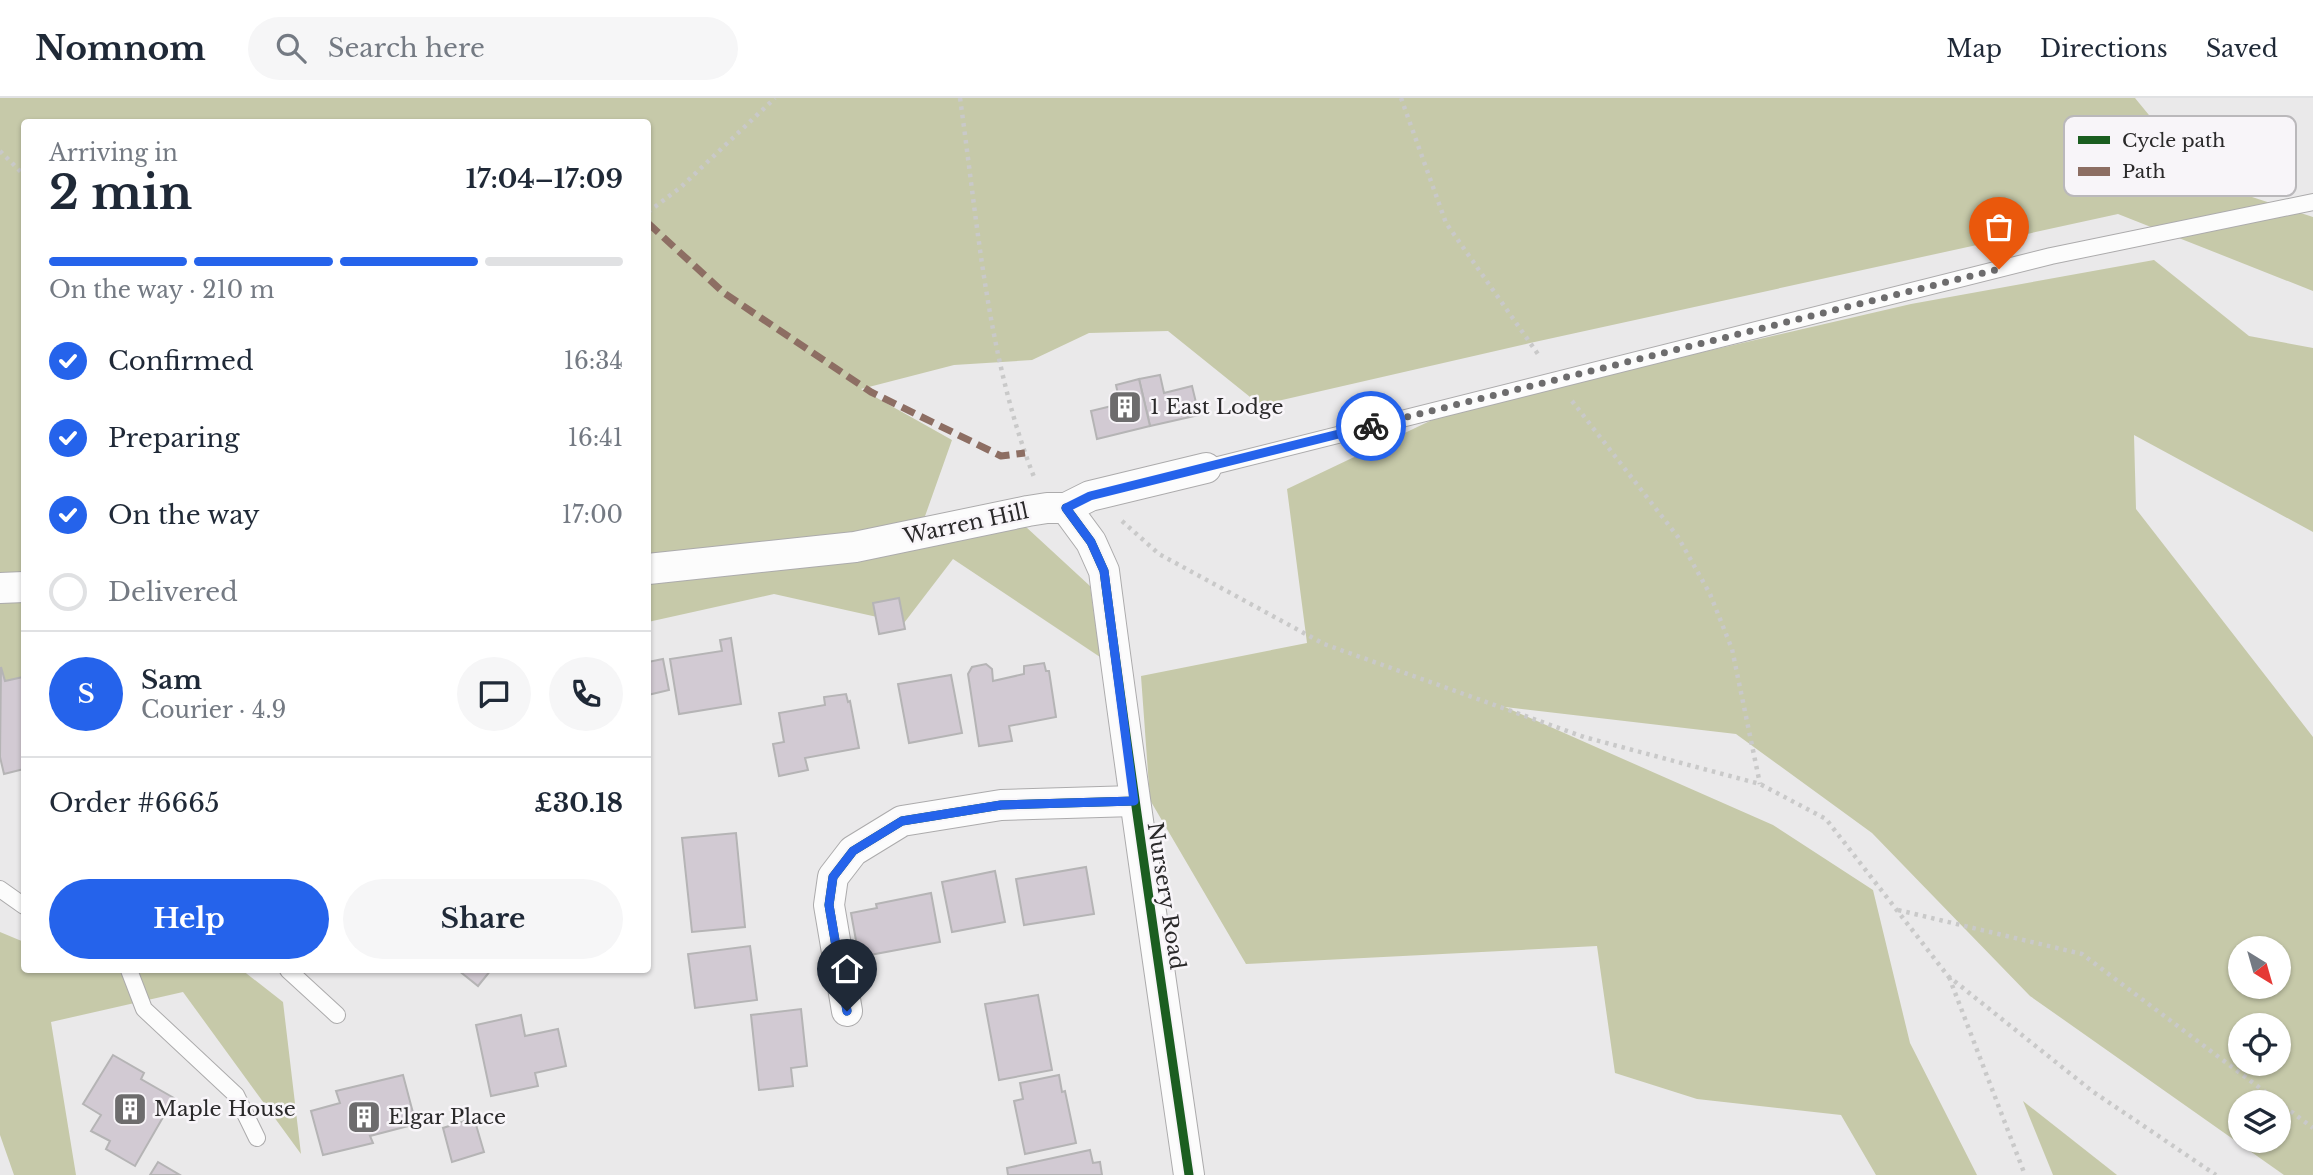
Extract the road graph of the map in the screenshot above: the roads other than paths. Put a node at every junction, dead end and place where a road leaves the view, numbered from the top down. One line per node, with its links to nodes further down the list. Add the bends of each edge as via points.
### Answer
1 (2313, 202): 2 (lane, Warren Hill, via 2051,256)
2 (1206, 468): 3 (street, Warren Hill)
3 (1068, 504): 4 (street, Warren Hill, via 855,547); 7 (street, Nursery Road, via 1104,571)
4 (651, 569)
5 (21, 587): 6 (street)
6 (0, 589)
7 (1134, 801): 12 (street, via 1001,805 902,821 853,851 833,877 829,905); 15 (street, Nursery Road)
8 (0, 889): 9 (lane)
9 (21, 904)
10 (130, 973): 14 (lane, via 144,1009 236,1095)
11 (291, 973): 13 (lane)
12 (847, 1011)
13 (337, 1015)
14 (257, 1138)
15 (1189, 1175)

